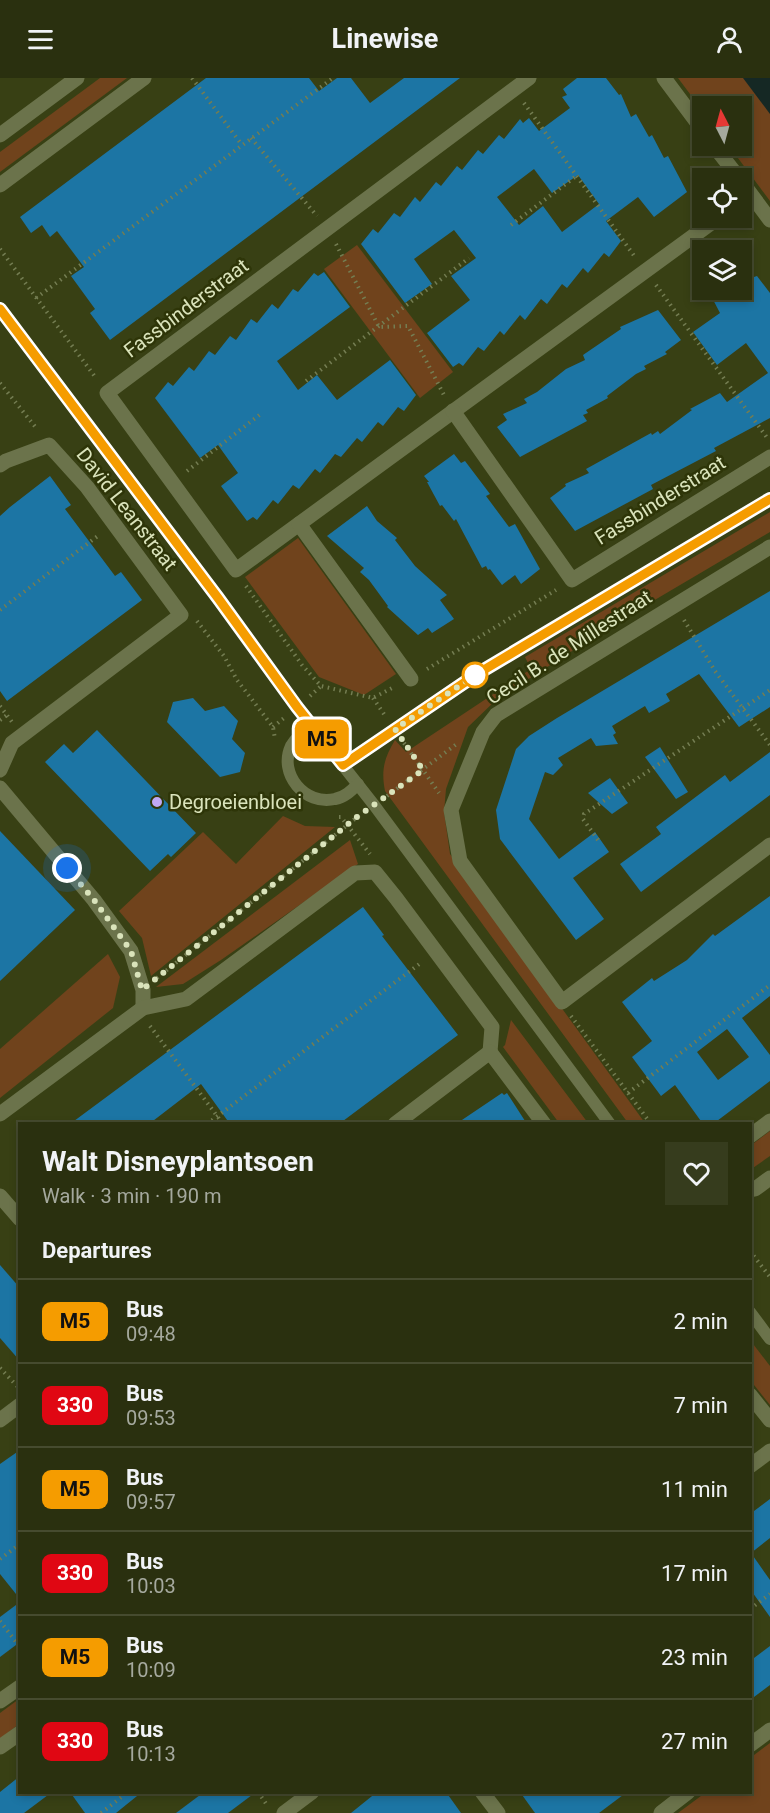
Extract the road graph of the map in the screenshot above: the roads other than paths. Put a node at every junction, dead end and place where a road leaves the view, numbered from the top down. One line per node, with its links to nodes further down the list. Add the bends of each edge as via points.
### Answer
1 (77, 78): 6 (street)
2 (144, 78): 7 (street)
3 (529, 78): 16 (street, Fassbinderstraat, via 107,393 236,570)
4 (664, 78): 5 (street)
5 (692, 116)
6 (0, 135)
7 (0, 185)
8 (752, 199): 9 (street)
9 (770, 220)
10 (704, 228): 12 (street)
11 (0, 309): 19 (lane)
12 (453, 411): 13 (street, Fassbinderstraat, via 572,580); 16 (street)
13 (770, 457)
14 (0, 465): 21 (street, David Leanstraat, via 49,445 87,487 181,615 12,743)
15 (770, 499): 20 (lane, via 477,674)
16 (299, 524): 18 (street)
17 (770, 547): 24 (street, Cecil B. de Millestraat, via 496,716 483,732 451,810 460,861 561,1002)
18 (411, 679)
19 (312, 726): 20 (lane); 22 (lane, via 291,746 288,759 296,786 307,795 335,800)
20 (343, 765): 22 (lane)
21 (0, 770)
22 (358, 784): 31 (lane)
23 (0, 788): 25 (street, via 131,951)
24 (770, 845)
25 (143, 1008): 26 (street, via 186,999 356,873 375,872 492,1028); 27 (street)
26 (490, 1052): 29 (street); 30 (street)
27 (0, 1114)
28 (770, 1121): 32 (street)
29 (398, 1122)
30 (542, 1122)
31 (609, 1122)
32 (752, 1134)
33 (770, 1178): 34 (street)
34 (752, 1190)
35 (0, 1196): 36 (street)
36 (18, 1217)
37 (752, 1315): 38 (lane)
38 (770, 1339)
39 (752, 1398): 42 (street)
40 (18, 1406): 41 (street)
41 (0, 1420)
42 (770, 1420)
43 (770, 1451): 44 (street)
44 (752, 1464)
45 (18, 1688): 46 (street)
46 (0, 1701)
47 (770, 1730): 49 (street)
48 (18, 1734): 50 (street)
49 (752, 1744)
50 (0, 1747)
51 (309, 1794): 54 (street)
52 (484, 1794): 55 (street)
53 (686, 1794): 56 (street)
54 (284, 1813)
55 (498, 1813)
56 (662, 1813)

